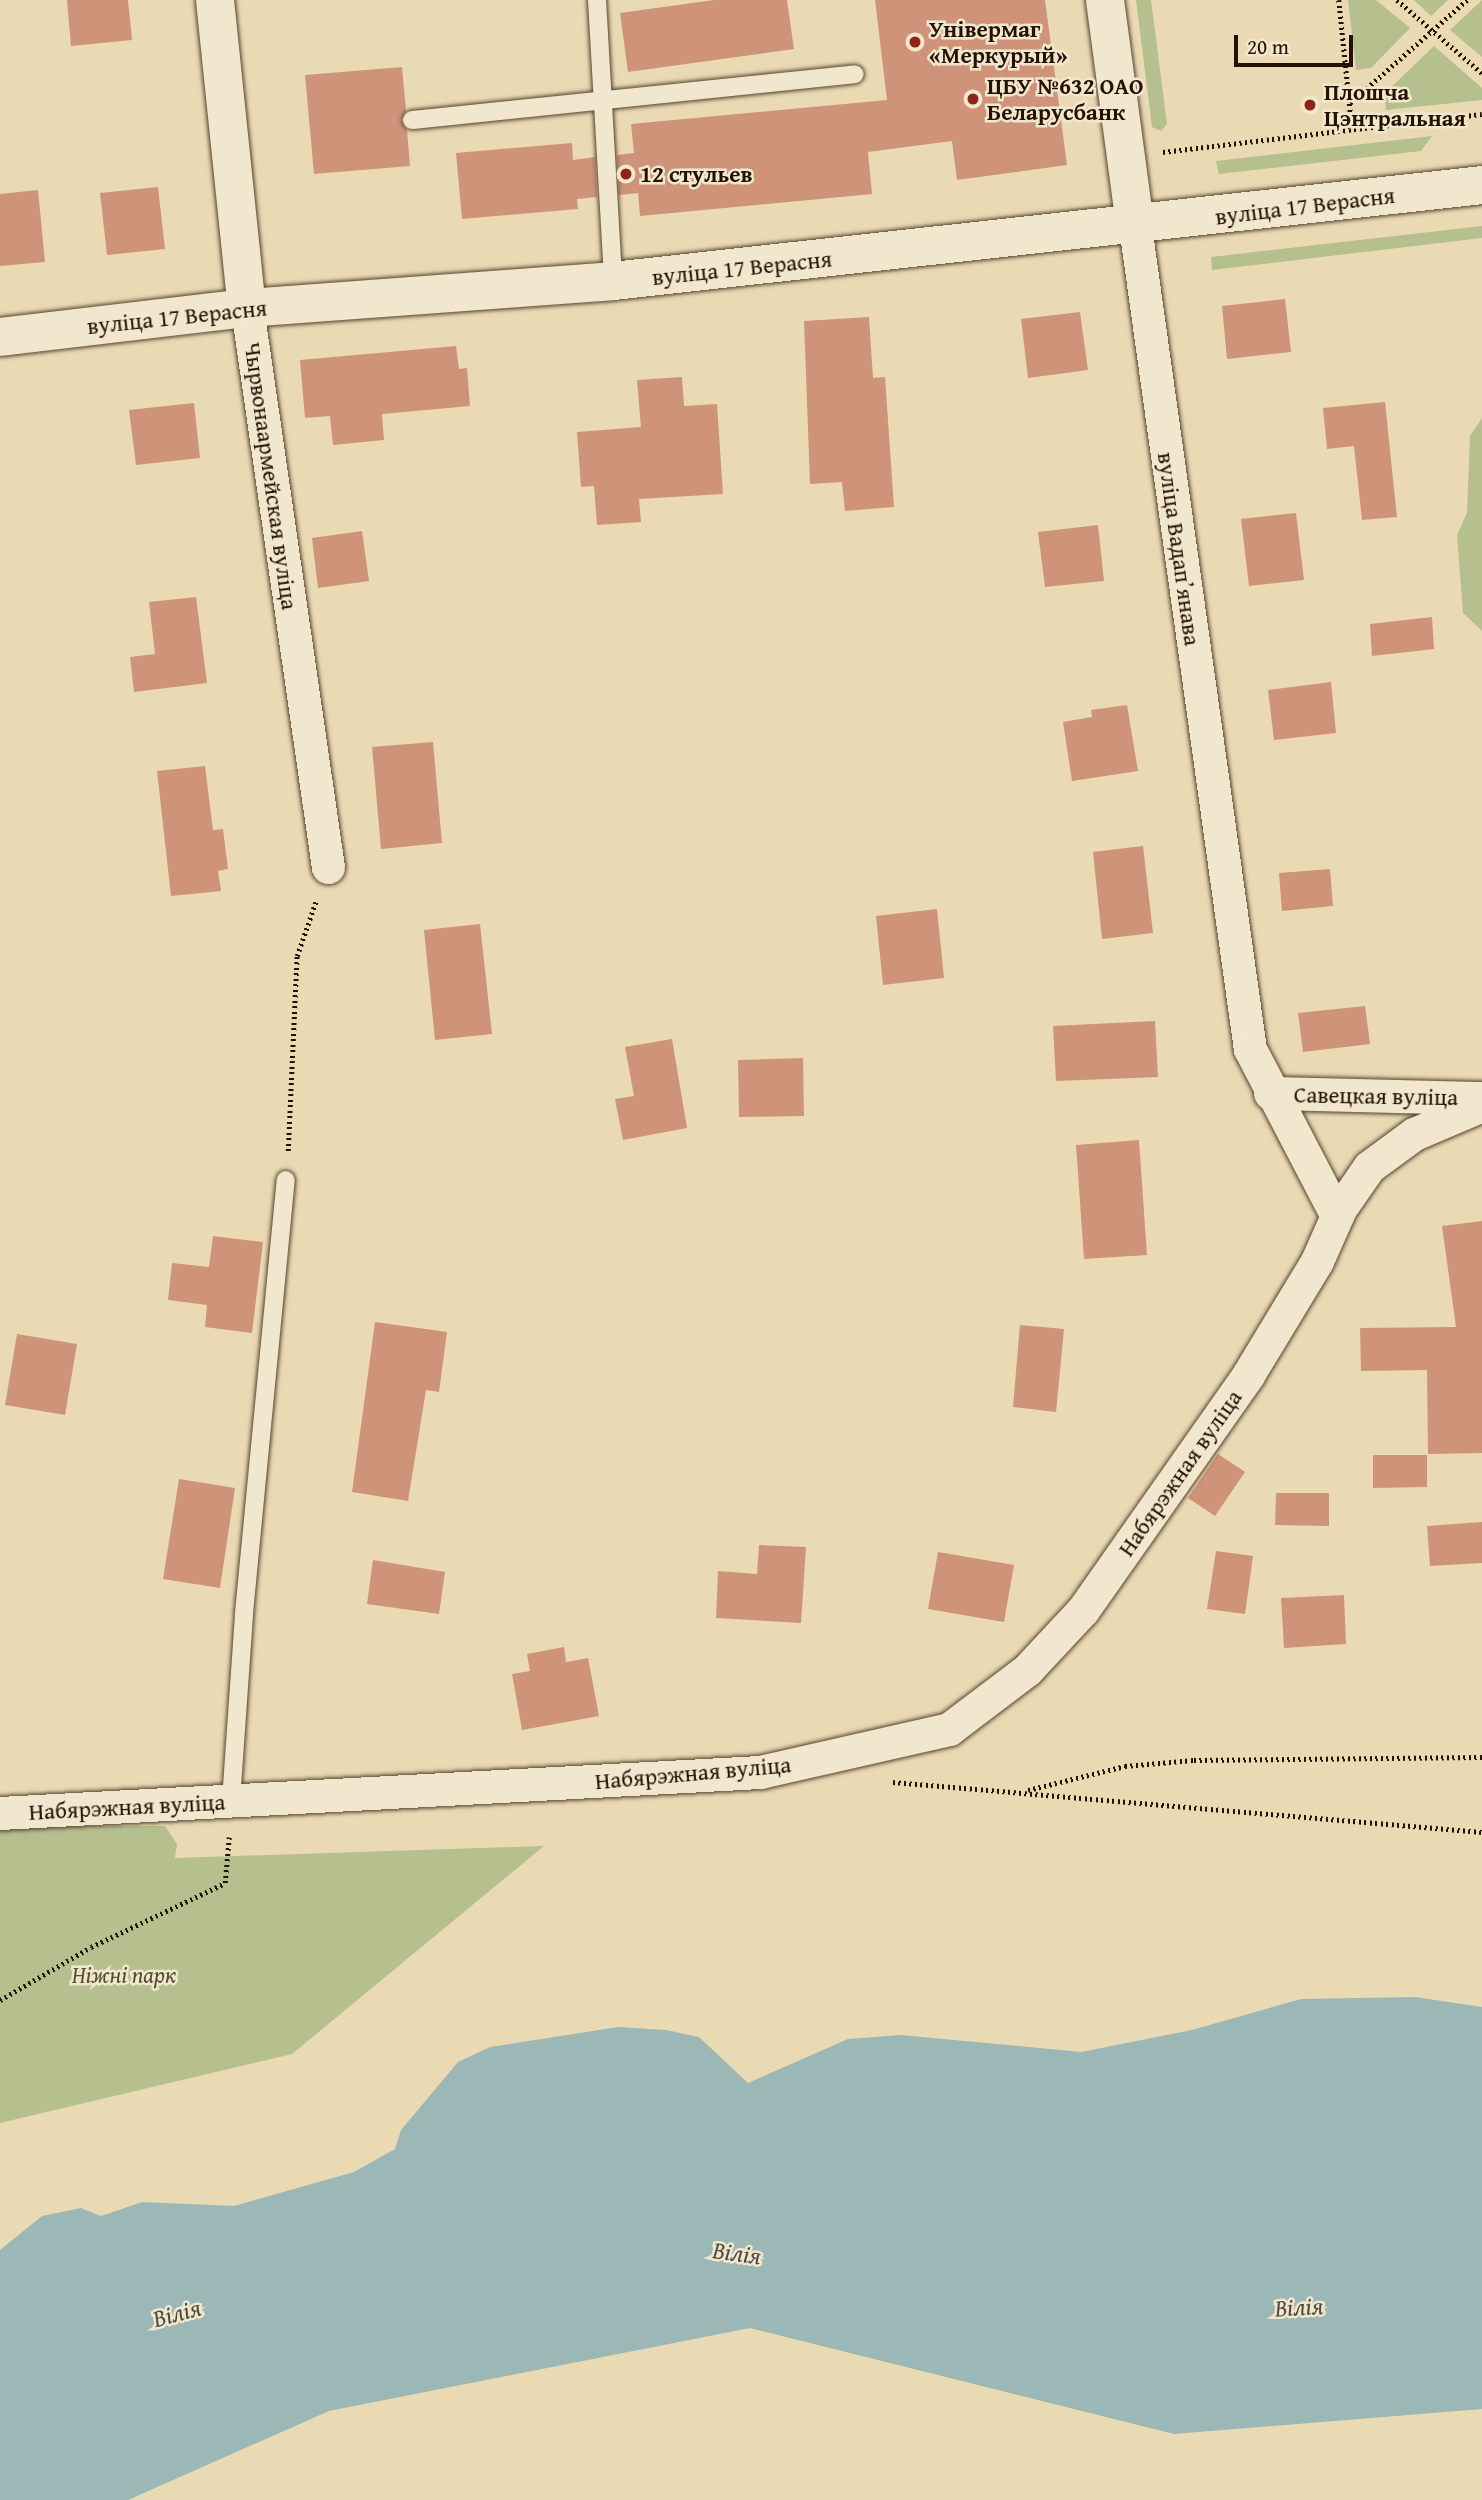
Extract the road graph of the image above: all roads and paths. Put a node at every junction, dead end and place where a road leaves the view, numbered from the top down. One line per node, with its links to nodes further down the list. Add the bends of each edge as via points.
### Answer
1 (215, 0): 19 (street, Чырвонаармейская вуліца)
2 (597, 0): 10 (lane)
3 (1105, 0): 17 (street, вуліца Вадапʼянава)
4 (1339, 0): 11 (path)
5 (1397, 0): 7 (path)
6 (1467, 0): 7 (path)
7 (1432, 30): 8 (path); 11 (path)
8 (1482, 73)
9 (855, 74): 10 (lane)
10 (600, 101): 13 (lane); 18 (lane)
11 (1350, 103): 14 (path)
12 (1482, 114): 14 (path)
13 (412, 120)
14 (1352, 129): 15 (path)
15 (1174, 150)
16 (1482, 185): 17 (street, вуліца 17 Верасня)
17 (1135, 226): 18 (street, вуліца 17 Верасня); 22 (street, вуліца Вадапʼянава, via 1241,996 1250,1049)
18 (613, 281): 19 (street, вуліца 17 Верасня)
19 (247, 308): 20 (street, вуліца 17 Верасня); 21 (street, Чырвонаармейская вуліца)
20 (0, 337)
21 (328, 867): 25 (path, via 297,956)
22 (1270, 1093): 23 (street, Савецкая вуліца); 26 (street)
23 (1482, 1098)
24 (1482, 1105): 26 (street, Набярэжная вуліца, via 1413,1134 1369,1167)
25 (286, 1180): 30 (lane, via 244,1612)
26 (1336, 1216): 30 (street, Набярэжная вуліца, via 1317,1261 1248,1375 1083,1610 1027,1670 949,1729 760,1772)
27 (1482, 1757): 29 (path, via 1194,1760 1125,1766)
28 (885, 1781): 29 (path)
29 (1023, 1791): 32 (path)
30 (231, 1801): 31 (street, Набярэжная вуліца); 33 (path, via 226,1883 91,1947)
31 (0, 1813)
32 (1482, 1832)
33 (0, 2000)

